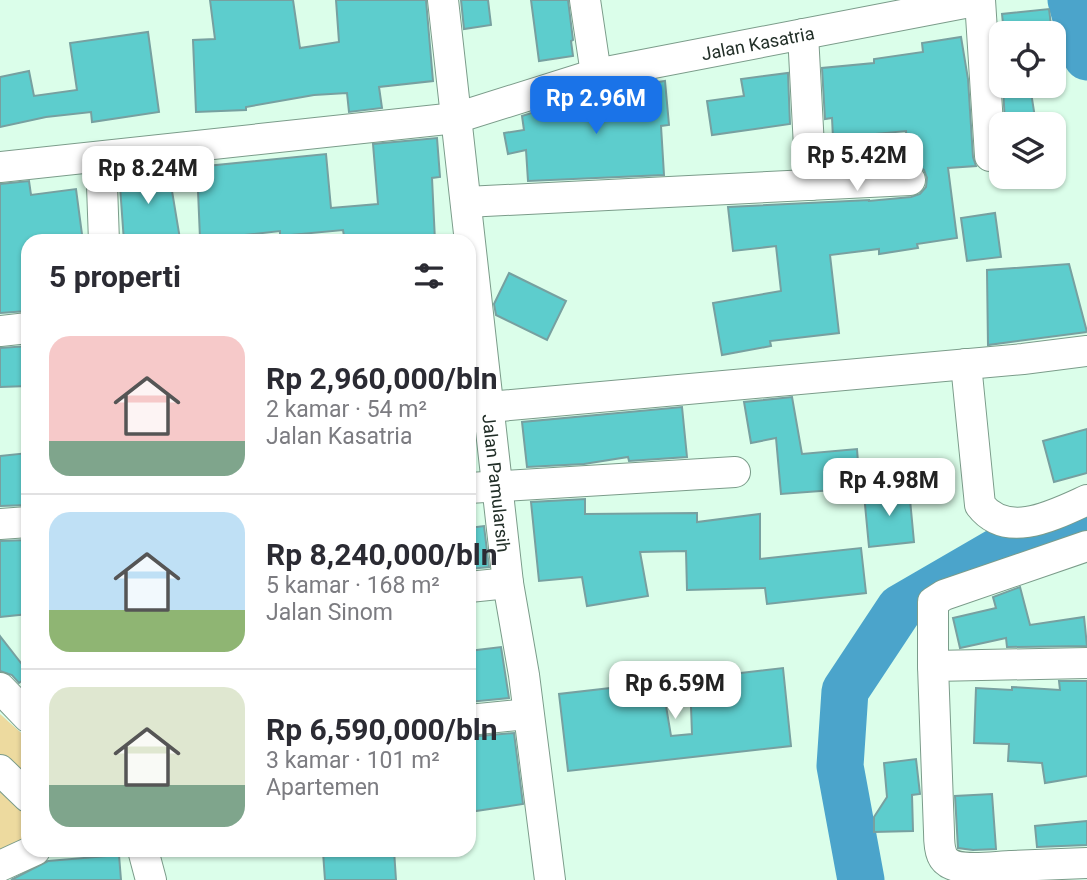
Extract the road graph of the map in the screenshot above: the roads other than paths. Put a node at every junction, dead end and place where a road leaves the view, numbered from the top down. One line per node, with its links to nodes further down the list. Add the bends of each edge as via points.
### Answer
1 (443, 0): 6 (street, Jalan Pamularsih)
2 (585, 0): 5 (street)
3 (980, 0): 4 (street, Jalan Kasatria); 7 (street)
4 (803, 34): 5 (street, Jalan Kasatria); 11 (street)
5 (596, 74): 6 (street, Jalan Kasatria)
6 (456, 118): 8 (street, Jalan Kasatria); 12 (street, Jalan Pamularsih)
7 (989, 140)
8 (101, 157): 9 (street, Jalan Kasatria); 13 (street)
9 (0, 167)
10 (910, 180): 11 (street)
11 (811, 185): 12 (street)
12 (466, 202): 14 (street, Jalan Pamularsih)
13 (104, 234)
14 (468, 234)
15 (476, 318): 20 (street, Jalan Pamularsih)
16 (21, 329): 17 (street)
17 (0, 331)
18 (1087, 351): 19 (street)
19 (966, 364): 20 (street); 24 (street, via 980,505 989,517 1011,525)
20 (489, 407): 22 (street, Jalan Pamularsih)
21 (735, 472): 22 (street)
22 (498, 486): 23 (street); 28 (street, Jalan Pamularsih)
23 (476, 488)
24 (1087, 500)
25 (21, 522): 26 (street)
26 (0, 524)
27 (1087, 546): 31 (street, via 933,602)
28 (508, 583): 29 (street); 34 (street, Jalan Pamularsih)
29 (476, 586)
30 (1087, 663): 31 (street)
31 (933, 666): 42 (street, via 942,856 958,867)
32 (0, 688): 33 (street)
33 (21, 710)
34 (527, 714): 35 (street); 44 (street, Jalan Pamularsih)
35 (476, 719)
36 (0, 770): 37 (street)
37 (21, 790)
38 (21, 856): 41 (street)
39 (145, 857): 43 (street)
40 (1087, 863): 42 (street)
41 (0, 866)
42 (1013, 873)
43 (151, 880)
44 (550, 880)

